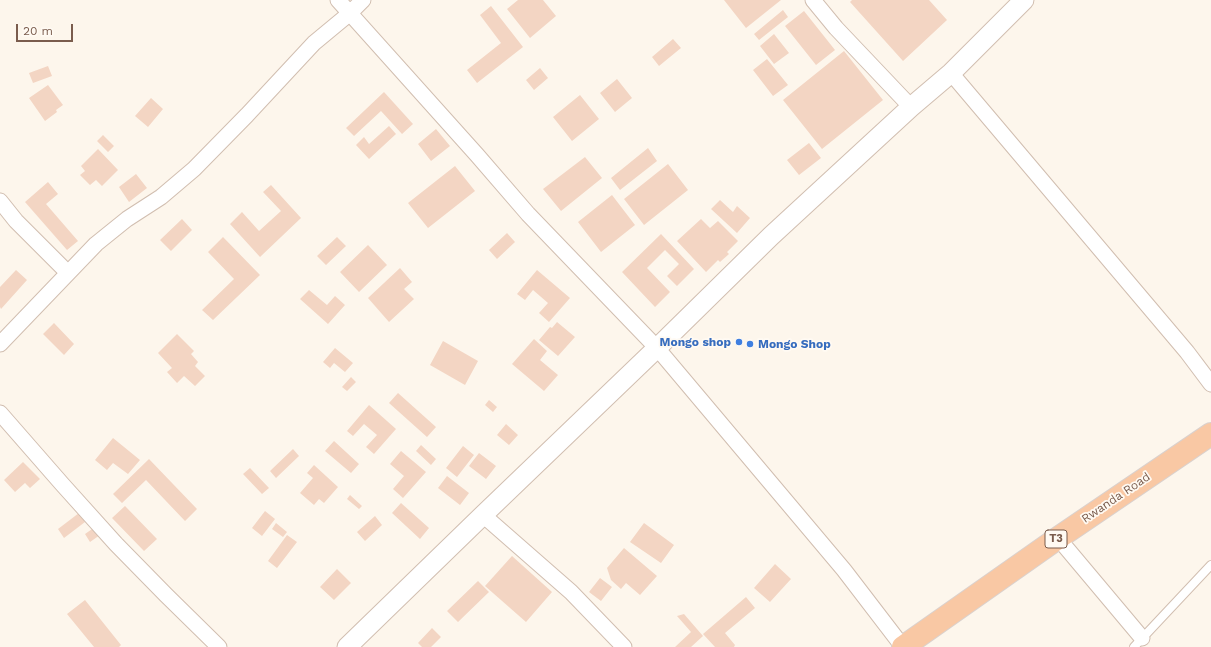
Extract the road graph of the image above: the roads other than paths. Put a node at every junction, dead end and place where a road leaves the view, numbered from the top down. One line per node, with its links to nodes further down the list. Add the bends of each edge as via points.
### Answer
1 (338, 0): 5 (street)
2 (363, 0): 5 (street)
3 (813, 0): 7 (street)
4 (1024, 0): 6 (street)
5 (350, 14): 9 (street, via 314,43 194,169 161,197 102,239); 11 (street, via 528,214)
6 (951, 73): 7 (street); 12 (street, via 1178,340)
7 (911, 107): 11 (street, via 770,236)
8 (0, 201): 9 (street)
9 (68, 273): 10 (street)
10 (0, 344)
11 (658, 348): 15 (street); 22 (street, via 844,570)
12 (1211, 384)
13 (0, 413): 19 (street, via 116,544)
14 (1211, 434): 16 (highway, Rwanda Road / T3)
15 (483, 515): 20 (street); 21 (street, via 571,592)
16 (1058, 538): 18 (street); 22 (highway, Rwanda Road / T3)
17 (1211, 565): 18 (lane)
18 (1138, 643)
19 (219, 647)
20 (347, 647)
21 (624, 647)
22 (903, 647)

